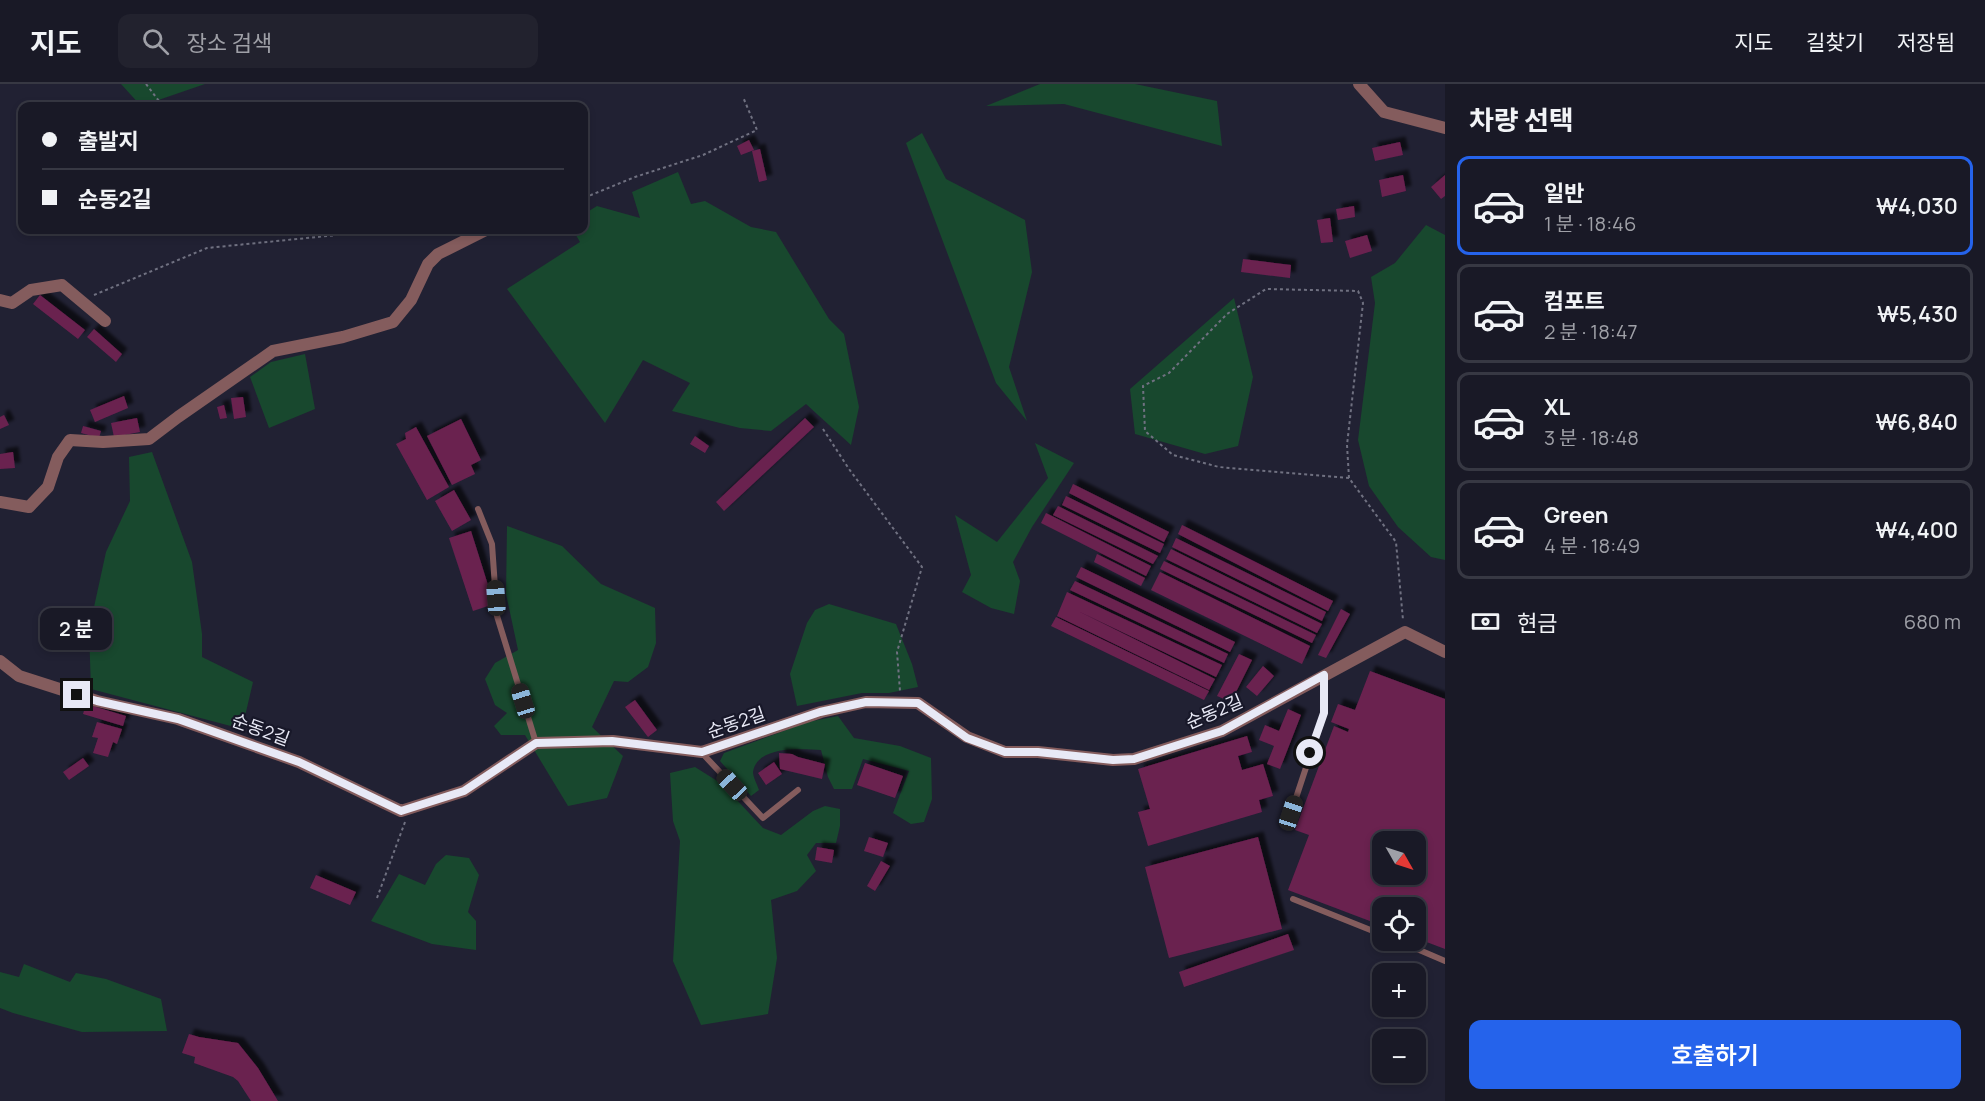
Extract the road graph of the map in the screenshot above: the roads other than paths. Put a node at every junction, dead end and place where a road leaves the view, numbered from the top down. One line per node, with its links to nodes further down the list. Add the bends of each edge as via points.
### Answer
1 (1359, 84): 2 (street, via 1384,112)
2 (1445, 128)
3 (478, 234): 6 (street, via 438,254 428,264 411,300 393,322 273,351 149,439 70,440 58,457 48,488 29,507)
4 (0, 300): 5 (street, via 12,303 31,290 62,285)
5 (105, 321)
6 (0, 502)
7 (478, 509): 11 (lane, via 492,544 497,616)
8 (1445, 652): 10 (street, 순동2길, via 1405,632)
9 (0, 661): 11 (street, 순동2길, via 19,676 97,701 178,719 299,762 401,811 464,791)
10 (1324, 675): 12 (street, 순동2길, via 1222,731 1134,759 1005,752 967,738 918,703 866,702 820,712); 14 (lane, via 1324,713)
11 (536, 743): 12 (street, 순동2길, via 612,741)
12 (702, 752): 13 (lane, via 763,818)
13 (798, 790)
14 (1291, 813)
15 (1293, 898): 16 (lane)
16 (1372, 930)
17 (1422, 951): 18 (lane)
18 (1445, 961)

